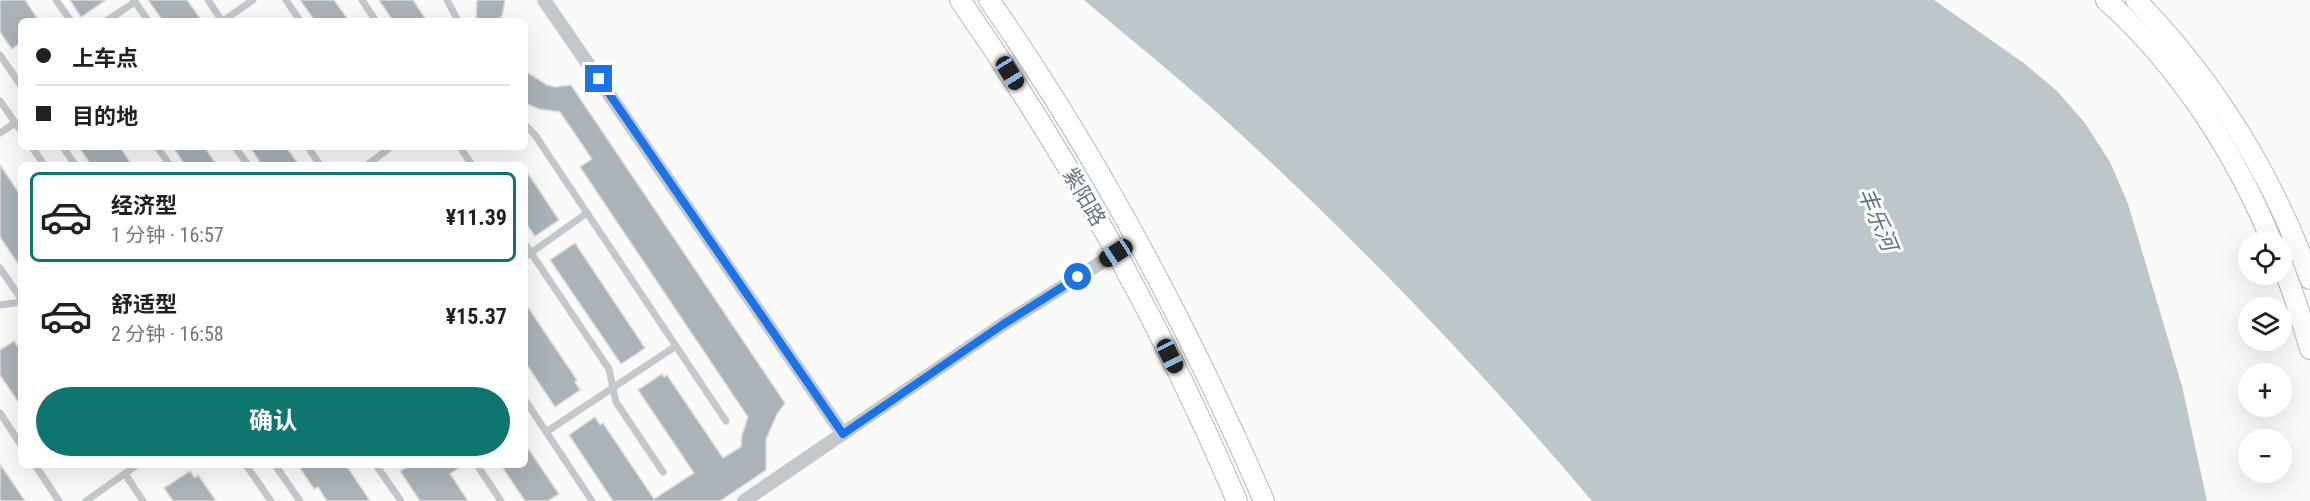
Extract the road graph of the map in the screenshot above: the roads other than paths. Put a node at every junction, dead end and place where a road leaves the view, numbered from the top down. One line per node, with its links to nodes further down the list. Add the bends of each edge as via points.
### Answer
1 (56, 0): 13 (lane)
2 (208, 0): 16 (lane)
3 (254, 0): 17 (lane)
4 (286, 0): 18 (lane)
5 (362, 0): 19 (lane)
6 (447, 0): 20 (lane)
7 (544, 0): 47 (street)
8 (960, 0): 32 (main road, 紫阳路, via 1040,121)
9 (989, 0): 67 (main road, 紫阳路, via 1061,109 1137,241 1210,382)
10 (2106, 0): 31 (main road, via 2162,60 2205,116 2243,178)
11 (2136, 0): 35 (main road, via 2201,75 2241,135 2278,204)
12 (134, 1): 14 (lane); 15 (lane)
13 (69, 18)
14 (110, 18)
15 (146, 18)
16 (221, 18)
17 (227, 18)
18 (298, 18)
19 (374, 18)
20 (456, 18)
21 (0, 55): 22 (lane)
22 (18, 82)
23 (0, 101): 24 (lane)
24 (15, 123): 25 (lane); 27 (lane)
25 (18, 127)
26 (528, 128): 30 (lane)
27 (0, 133)
28 (386, 150): 29 (lane)
29 (371, 162)
30 (587, 213): 33 (lane); 40 (lane)
31 (2267, 231)
32 (1116, 253): 47 (street); 66 (main road, 紫阳路, via 1188,393)
33 (528, 255): 42 (lane, via 609,369)
34 (0, 268): 37 (lane)
35 (2310, 279)
36 (2290, 285): 41 (main road)
37 (18, 296)
38 (18, 302): 39 (lane)
39 (0, 305)
40 (676, 346): 42 (lane); 45 (lane)
41 (2310, 349)
42 (613, 388): 46 (lane); 55 (lane, via 616,402)
43 (528, 405): 46 (lane)
44 (0, 413): 48 (lane)
45 (726, 421)
46 (546, 432): 64 (lane)
47 (843, 434): 65 (street)
48 (18, 440)
49 (36, 468): 57 (lane)
50 (133, 468): 56 (lane)
51 (248, 468): 60 (lane)
52 (277, 468): 61 (lane)
53 (378, 468): 62 (lane)
54 (479, 468): 63 (lane)
55 (663, 472)
56 (124, 474): 58 (lane); 59 (lane)
57 (58, 501)
58 (86, 501)
59 (143, 501)
60 (270, 501)
61 (300, 501)
62 (401, 501)
63 (501, 501)
64 (592, 501)
65 (744, 501)
66 (1237, 501)
67 (1264, 501)

